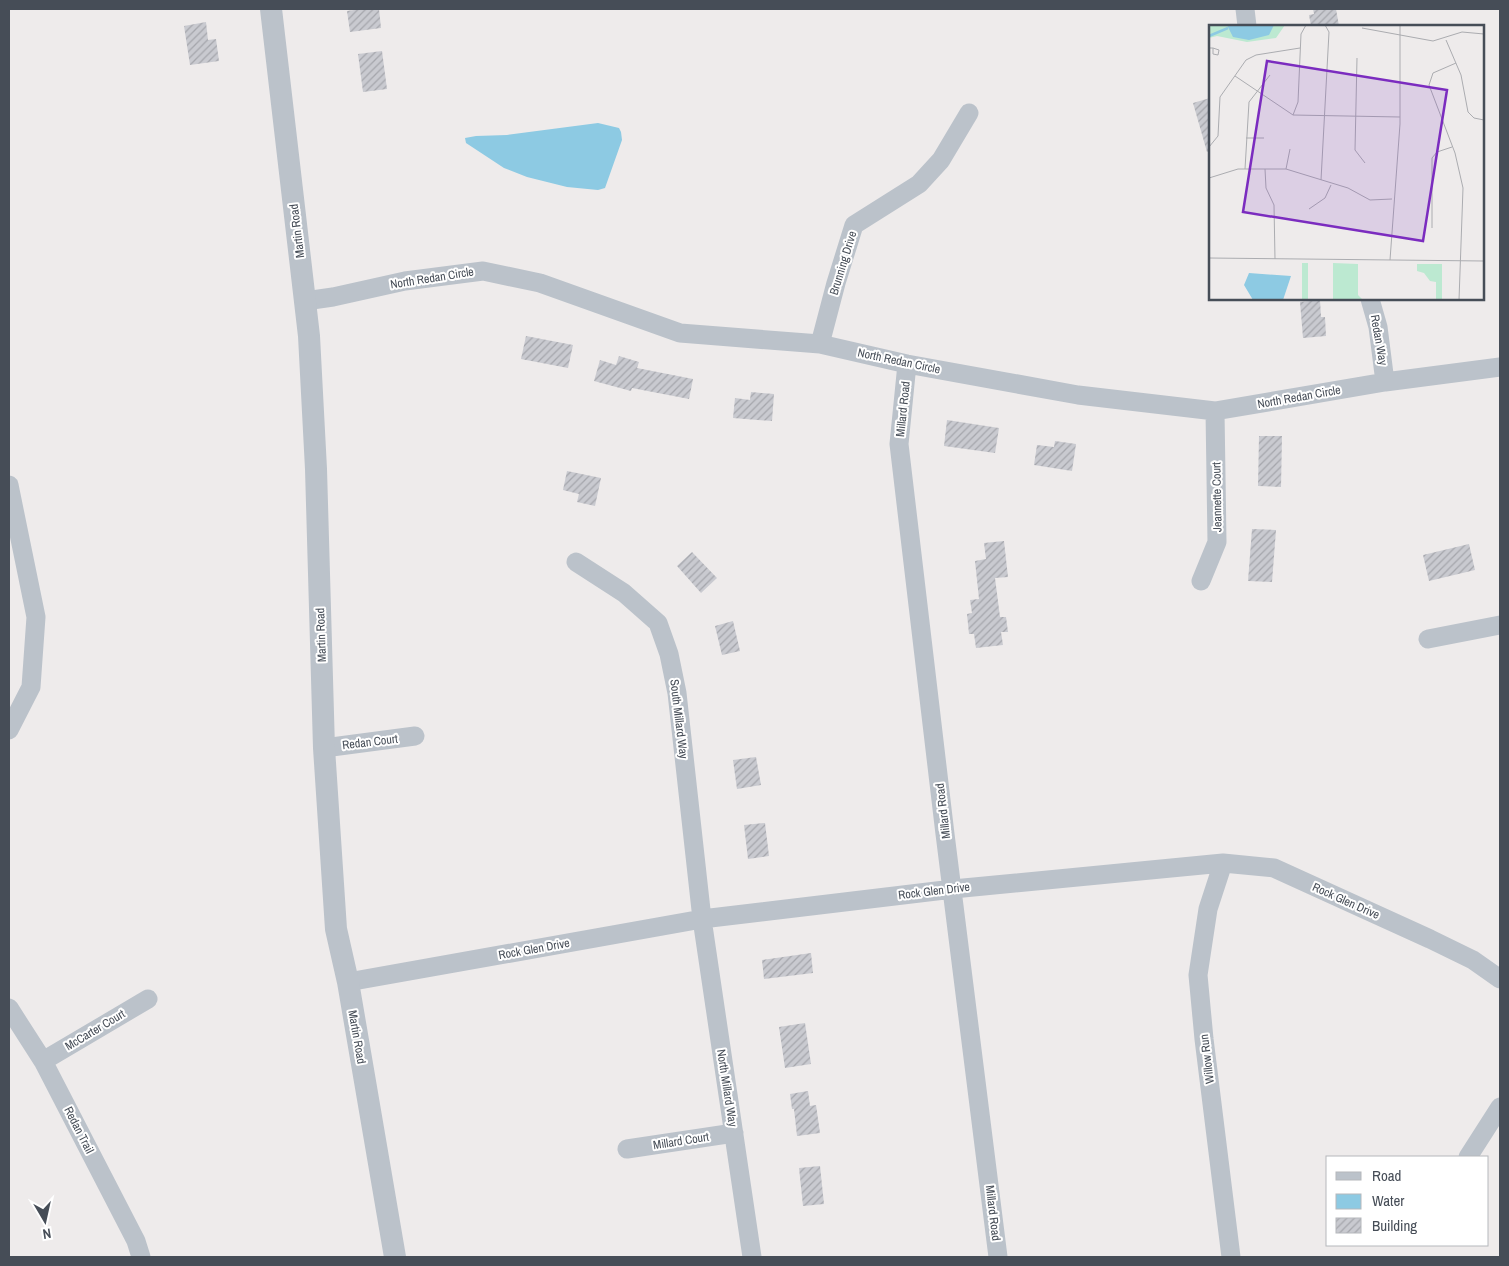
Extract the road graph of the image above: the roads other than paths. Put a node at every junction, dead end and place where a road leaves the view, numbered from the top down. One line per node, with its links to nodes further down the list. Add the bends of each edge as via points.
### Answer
1 (271, 9): 6 (street, Martin Road)
2 (1245, 9): 3 (street)
3 (1247, 25)
4 (969, 113): 7 (street, Brunning Drive, via 941,160 919,184 854,225)
5 (1370, 300): 10 (street, Redan Way, via 1378,326)
6 (305, 301): 7 (street, North Redan Circle, via 405,281 483,271 540,283 680,333); 19 (street, Martin Road, via 316,469)
7 (820, 344): 8 (street, North Redan Circle)
8 (907, 364): 11 (street, North Redan Circle, via 1078,395); 21 (street, Millard Road, via 899,444)
9 (1500, 367): 10 (street, North Redan Circle)
10 (1385, 382): 11 (street, North Redan Circle)
11 (1215, 411): 14 (street, Jeannette Court, via 1217,542)
12 (9, 485): 17 (street, via 36,617 31,688)
13 (576, 562): 22 (street, South Millard Way, via 624,593 658,623 669,654 677,693)
14 (1201, 581)
15 (1500, 625): 16 (street)
16 (1428, 639)
17 (9, 730)
18 (415, 736): 19 (street, Redan Court)
19 (324, 748): 24 (street, Martin Road, via 336,929)
20 (1223, 863): 21 (street, Rock Glen Drive); 23 (street, Rock Glen Drive, via 1274,868 1473,960); 36 (street, Willow Run, via 1208,909 1198,975)
21 (953, 889): 22 (street, Rock Glen Drive); 35 (street, Millard Road)
22 (702, 919): 24 (street, Rock Glen Drive); 29 (street, North Millard Way)
23 (1500, 979)
24 (348, 982): 33 (street, Martin Road)
25 (148, 998): 27 (street, McCarter Court)
26 (9, 1008): 27 (street, Redan Trail)
27 (43, 1061): 32 (street, Redan Trail, via 136,1241)
28 (1500, 1107): 31 (street)
29 (734, 1133): 30 (street, Millard Court); 34 (street, North Millard Way)
30 (627, 1149)
31 (1469, 1156)
32 (141, 1257)
33 (395, 1257)
34 (752, 1257)
35 (998, 1257)
36 (1231, 1257)

